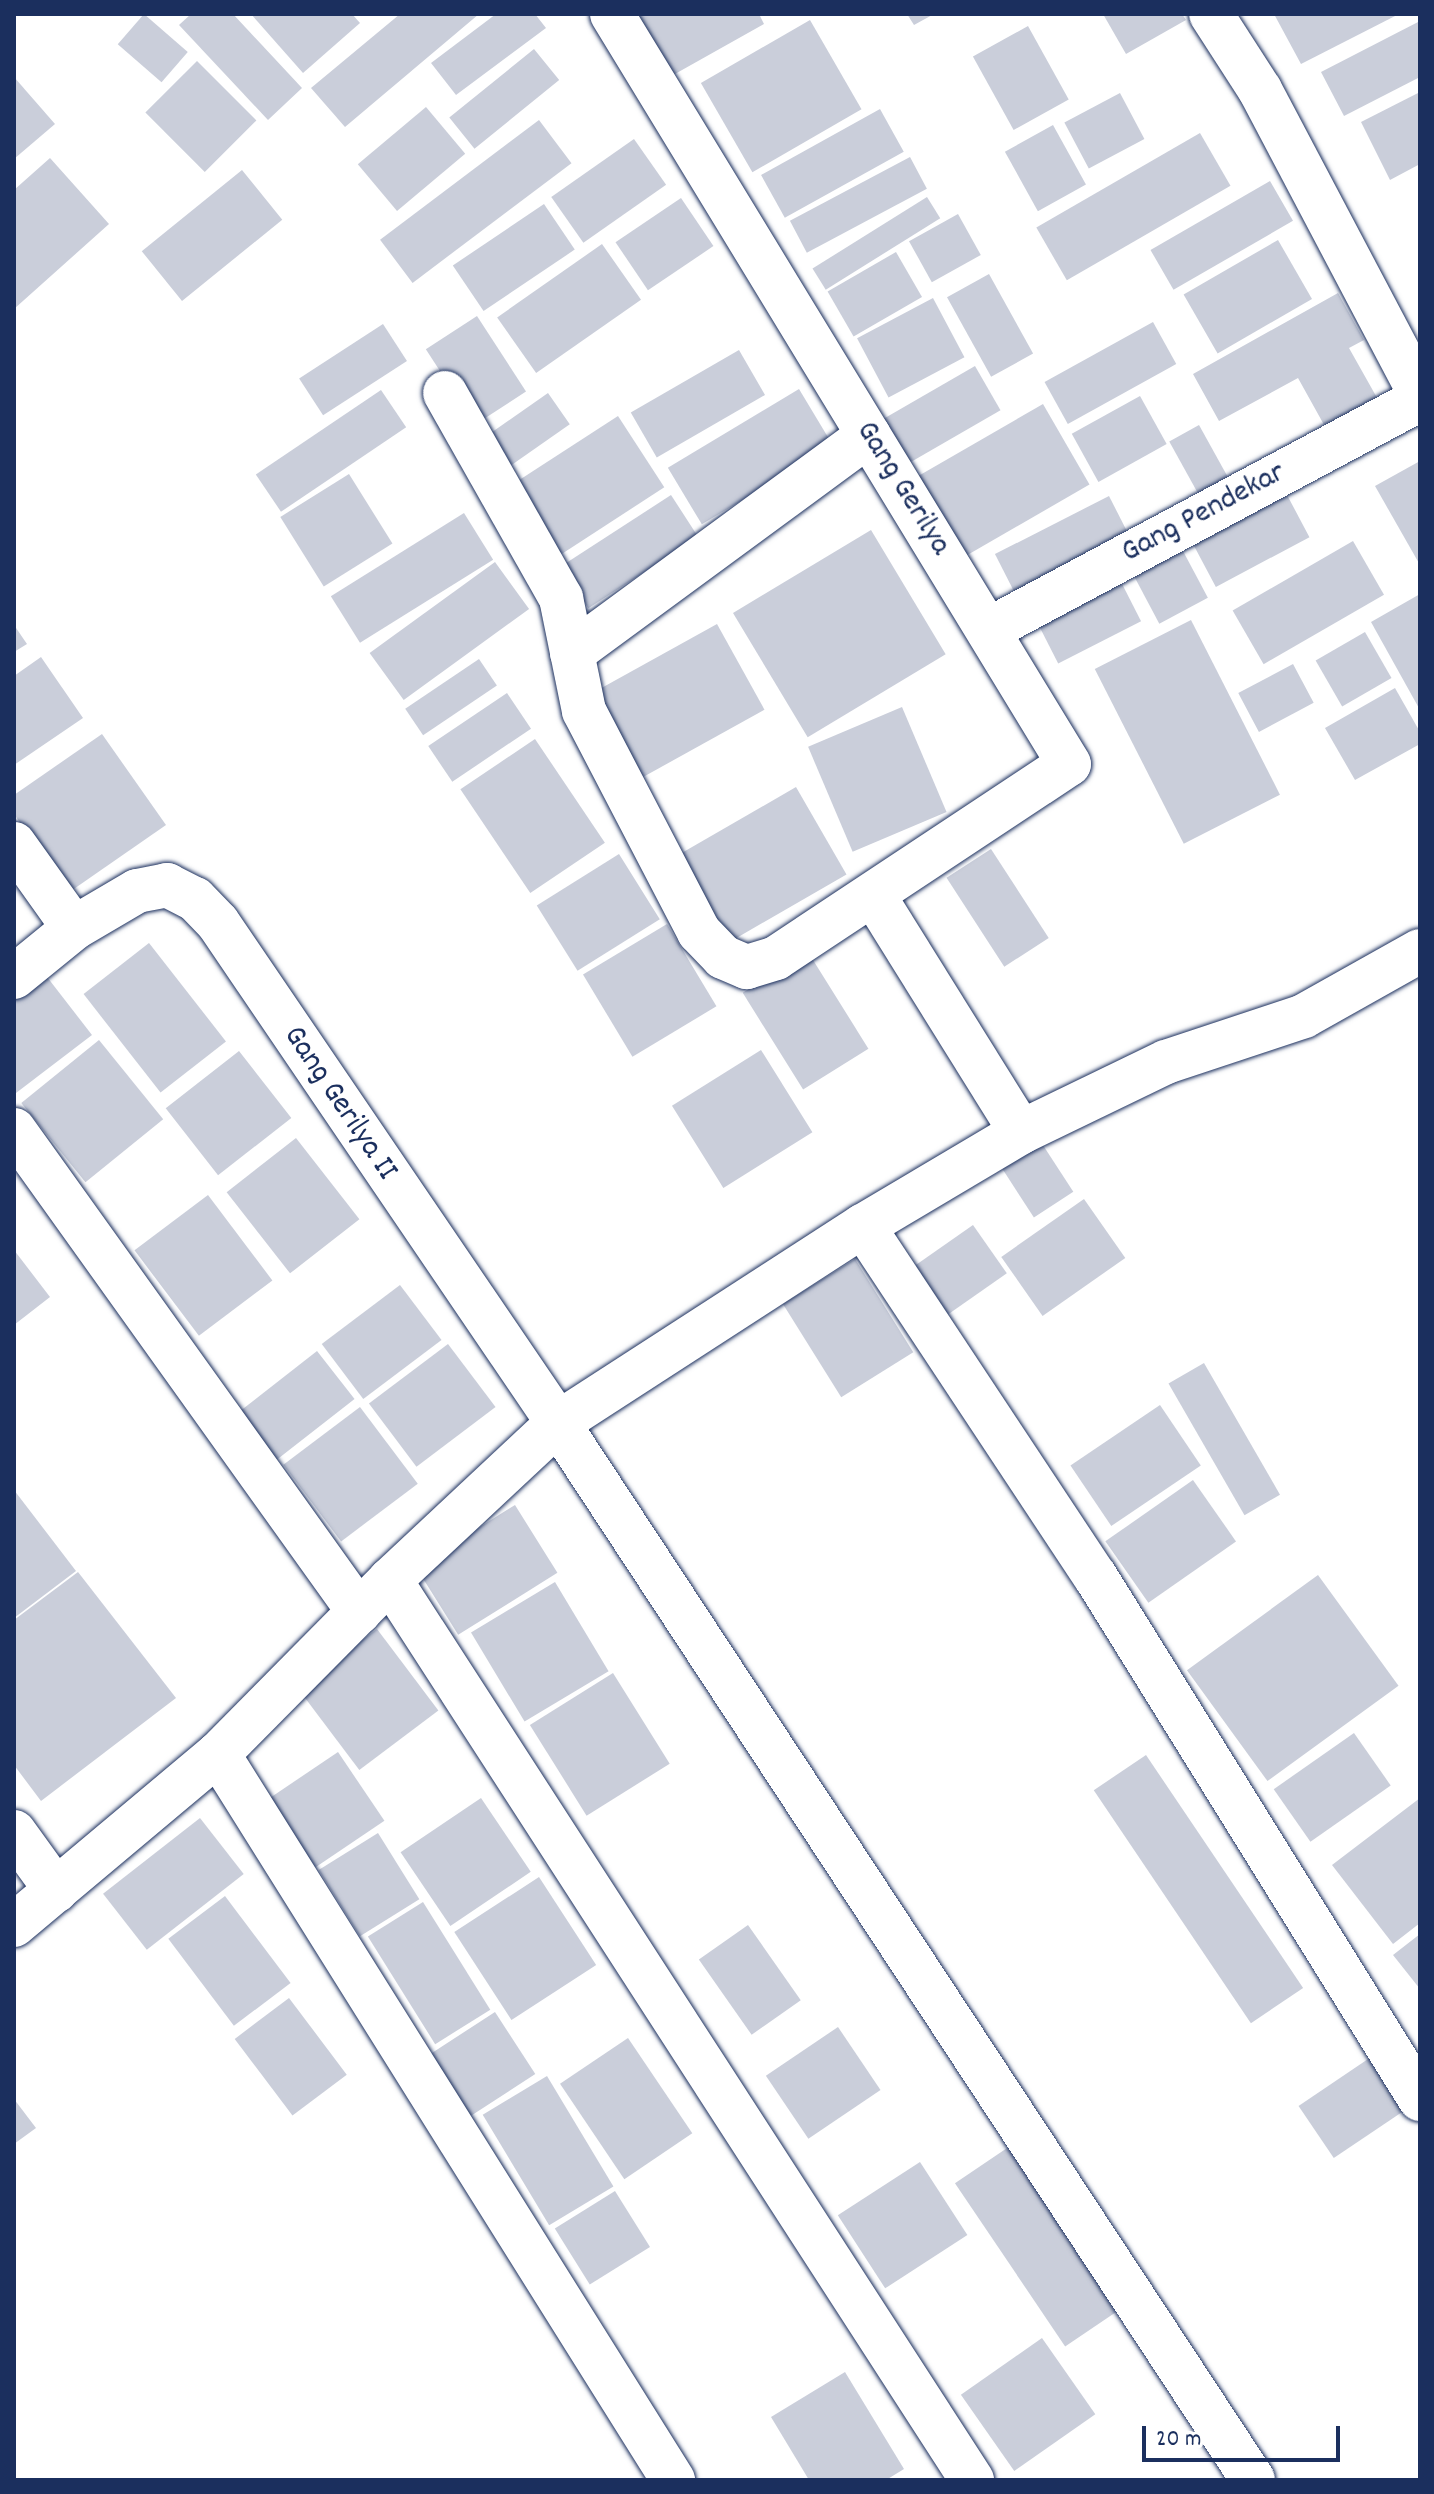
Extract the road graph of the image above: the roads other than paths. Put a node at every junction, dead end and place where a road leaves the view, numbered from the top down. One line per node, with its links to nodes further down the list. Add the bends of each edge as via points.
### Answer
1 (612, 14): 5 (street, Gang Gerilya)
2 (1211, 14): 4 (street, Gang Pendekar, via 1260,90)
3 (445, 393): 7 (street, via 561,598)
4 (1420, 396): 6 (street, Gang Pendekar)
5 (869, 435): 6 (street, Gang Gerilya); 7 (street)
6 (988, 630): 9 (street, Gang Gerilya, via 1069,764)
7 (572, 653): 9 (street, via 584,711 699,932 723,957 747,967 776,958)
8 (14, 844): 10 (street)
9 (874, 896): 14 (street)
10 (74, 928): 12 (street, Gang Gerilya II); 16 (street, Gang Gerilya II, via 137,891 167,885 195,899 218,923)
11 (1420, 951): 14 (street, via 1304,1016 1166,1062)
12 (14, 977)
13 (14, 1130): 18 (street)
14 (1021, 1132): 15 (street)
15 (863, 1226): 16 (street); 23 (street, via 1095,1576)
16 (558, 1423): 17 (street); 26 (street, Gang Gerilya II)
17 (390, 1580): 18 (street); 25 (street)
18 (359, 1612): 19 (street)
19 (218, 1754): 21 (street); 24 (street)
20 (14, 1832): 21 (street)
21 (56, 1890): 22 (street)
22 (14, 1925)
23 (1420, 2099)
24 (673, 2480)
25 (972, 2480)
26 (1253, 2480)

